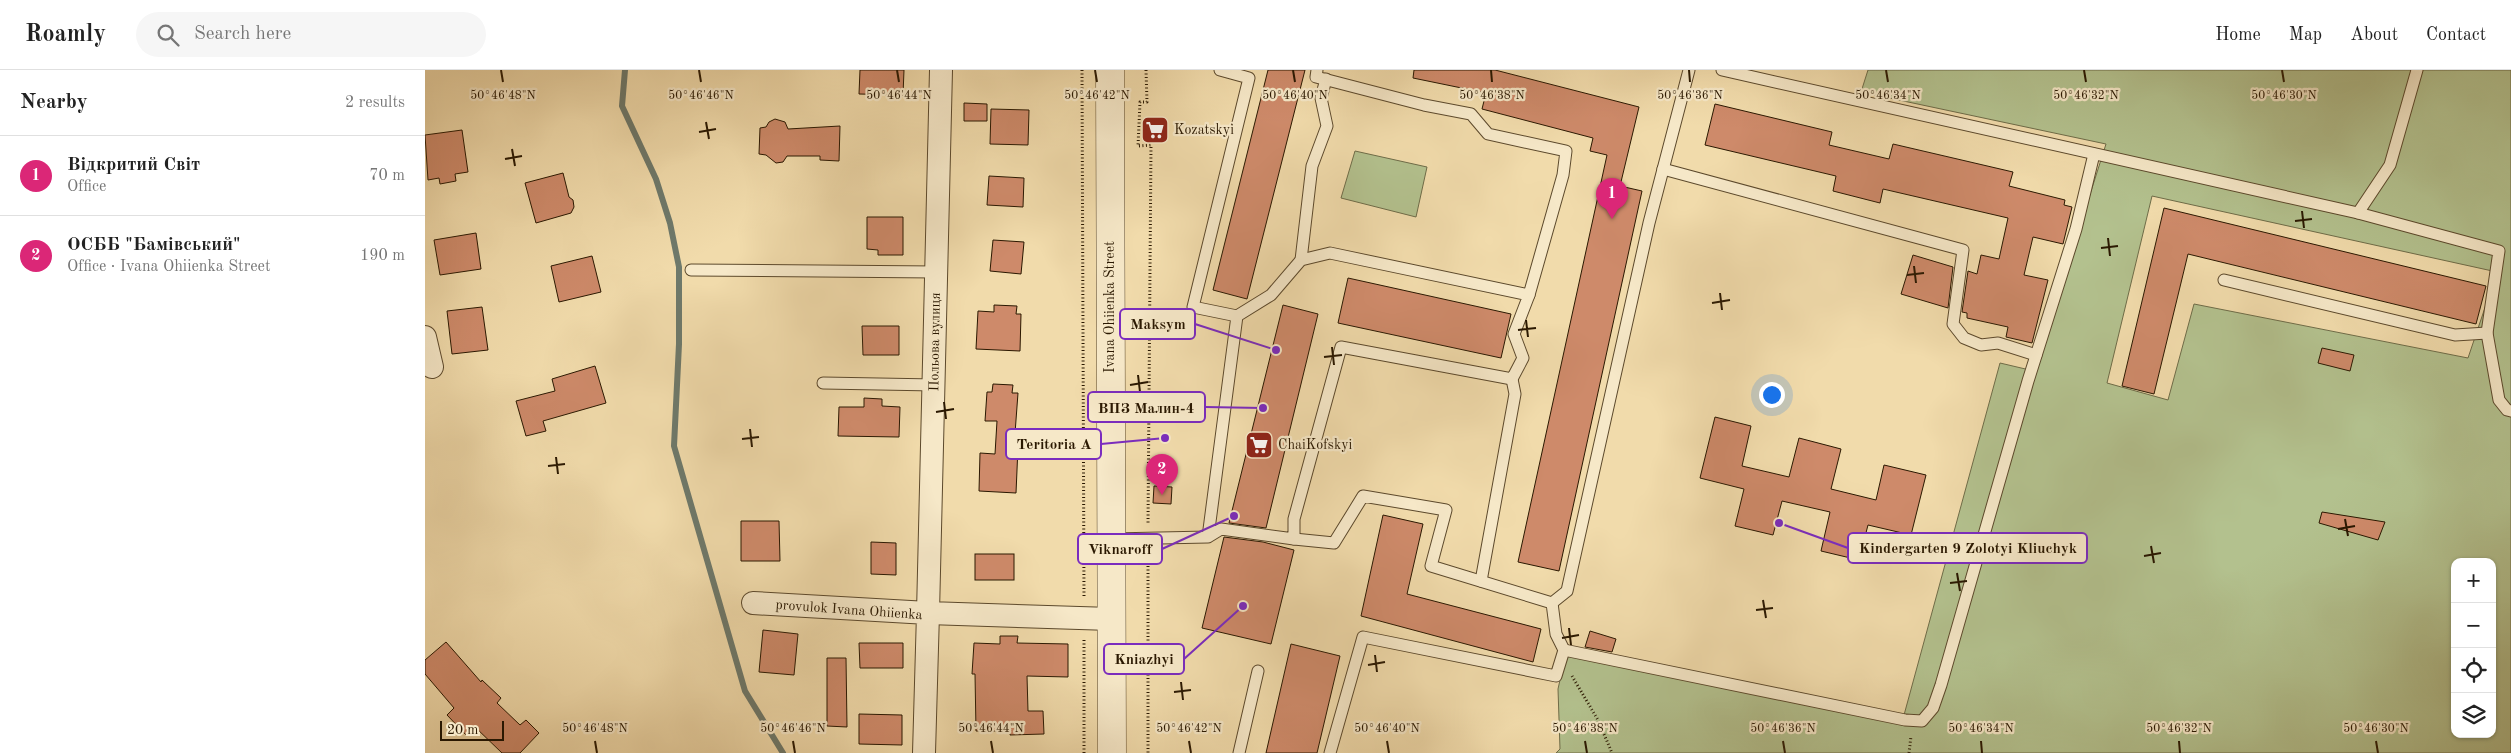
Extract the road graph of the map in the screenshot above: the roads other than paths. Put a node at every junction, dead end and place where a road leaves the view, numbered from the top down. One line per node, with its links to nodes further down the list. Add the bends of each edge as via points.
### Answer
1 (941, 70): 14 (street, Польова вулиця)
2 (1110, 70): 27 (street, Ivana Ohiienka Street)
3 (1220, 70): 17 (lane, via 1249,78 1193,307)
4 (1317, 70): 8 (lane, via 1316,77)
5 (1689, 70): 10 (lane)
6 (1722, 70): 9 (lane)
7 (2417, 70): 11 (lane, via 2390,165)
8 (1327, 79): 12 (lane, via 1321,98 1327,126 1312,166); 16 (lane, via 1471,114 1488,134 1566,151 1563,175)
9 (2094, 154): 11 (lane); 20 (lane, via 2076,229)
10 (1663, 169): 20 (lane, via 1963,250 1953,324 1964,338 1981,345 1998,343); 31 (lane, via 1567,591)
11 (2358, 213): 18 (lane, via 2499,251)
12 (1301, 260): 16 (lane, via 1330,253); 17 (lane, via 1271,295)
13 (691, 270): 14 (lane)
14 (936, 272): 24 (street, Польова вулиця)
15 (2224, 280): 18 (lane, via 2455,336)
16 (1529, 295): 22 (lane, via 1514,334 1523,358)
17 (1237, 316): 26 (lane)
18 (2487, 333): 25 (lane, via 2499,400 2507,410)
19 (425, 337): 21 (street)
20 (2036, 355): 34 (lane, via 1941,685 1933,708 1922,721)
21 (432, 366)
22 (1512, 379): 28 (lane, via 1341,346 1293,519); 29 (lane, via 1515,394)
23 (823, 383): 24 (lane)
24 (935, 385): 32 (street, Польова вулиця)
25 (2511, 410)
26 (1208, 537): 27 (lane); 28 (lane, via 1221,529)
27 (1111, 539): 33 (street, Ivana Ohiienka Street)
28 (1295, 539): 29 (lane, via 1334,543 1363,496 1446,510 1431,566)
29 (1481, 581): 31 (lane)
30 (753, 603): 32 (street, provulok Ivana Ohiienka)
31 (1553, 603): 34 (lane, via 1556,634)
32 (928, 613): 33 (street); 36 (street, provulok Ivana Ohiienka)
33 (1111, 619): 37 (street, Ivana Ohiienka Street)
34 (1564, 650): 39 (lane, via 1556,676 1363,638)
35 (1258, 671): 38 (lane)
36 (924, 753)
37 (1112, 753)
38 (1239, 753)
39 (1330, 753)

